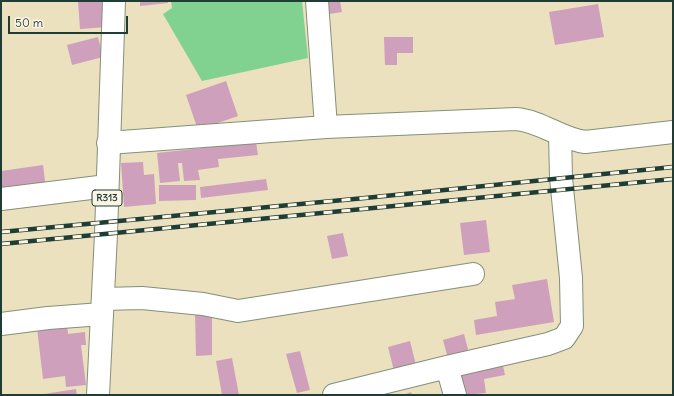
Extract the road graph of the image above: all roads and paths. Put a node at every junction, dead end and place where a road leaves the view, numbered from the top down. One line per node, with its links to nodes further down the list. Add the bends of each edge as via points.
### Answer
1 (114, 1): 6 (street, R313)
2 (317, 1): 3 (street)
3 (326, 127): 5 (street, via 516,119 532,122); 6 (street)
4 (673, 132): 5 (street, via 585,142)
5 (560, 134): 12 (street, via 572,326 564,338 548,344)
6 (108, 143): 7 (street, R313)
7 (107, 186): 8 (street); 10 (street, R313)
8 (1, 199)
9 (473, 274): 10 (street, via 238,311 204,304 142,298)
10 (102, 307): 11 (street); 13 (street, R313)
11 (1, 324)
12 (447, 366): 14 (street); 15 (street)
13 (98, 395)
14 (334, 395)
15 (455, 395)

